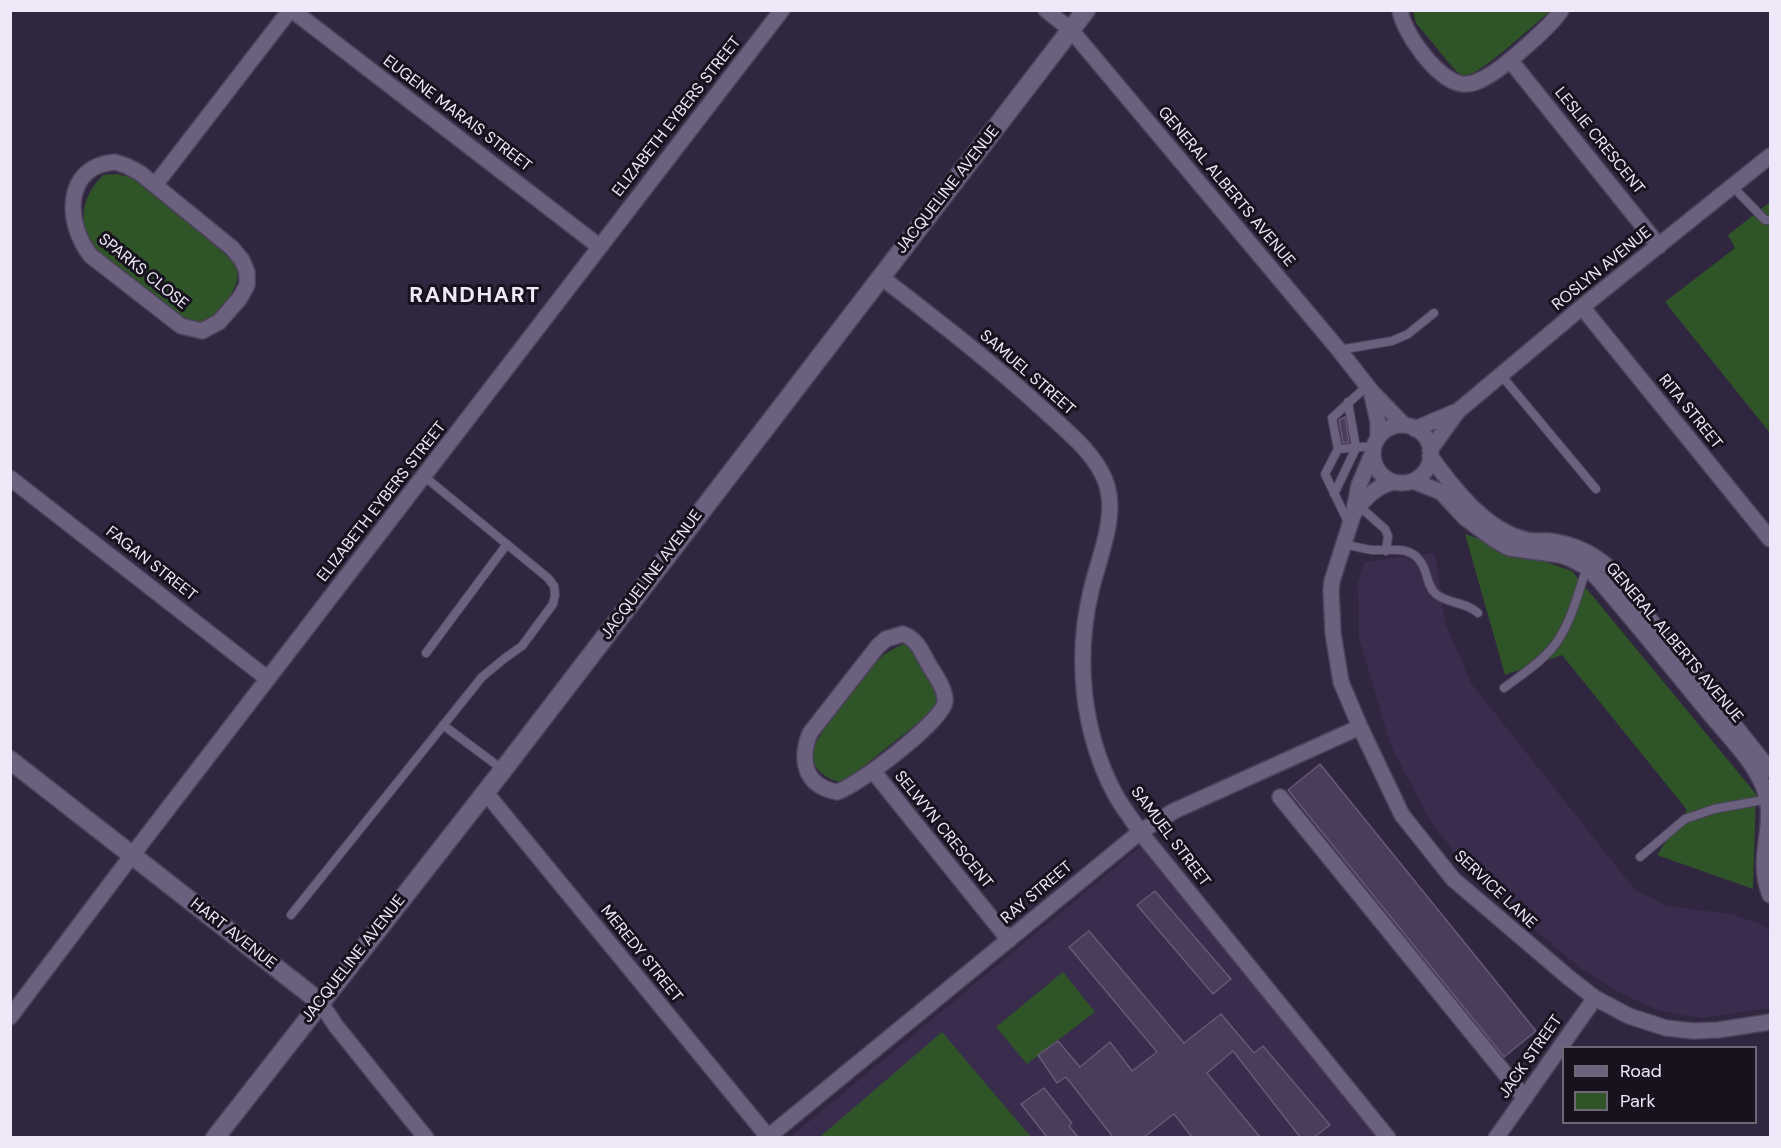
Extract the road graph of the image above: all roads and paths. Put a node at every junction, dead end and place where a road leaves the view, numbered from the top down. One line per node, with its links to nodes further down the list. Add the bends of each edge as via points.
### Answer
1 (291, 10): 10 (street); 14 (street, EUGENE MARAIS STREET)
2 (782, 10): 14 (street, ELIZABETH EYBERS STREET)
3 (1046, 10): 7 (street, GENERAL ALBERTS AVENUE)
4 (1086, 10): 7 (street, JACQUELINE AVENUE)
5 (1400, 10): 8 (street, via 1415,44 1448,79 1466,85 1495,72)
6 (1561, 10): 8 (street)
7 (1071, 30): 15 (street, JACQUELINE AVENUE); 18 (street, GENERAL ALBERTS AVENUE)
8 (1510, 60): 13 (street, LESLIE CRESCENT)
9 (1770, 156): 11 (street, ROSLYN AVENUE)
10 (154, 185): 10 (street, SPARKS CLOSE, via 232,248 248,272 240,298 212,328 181,326 81,244 74,226 74,196 93,168 115,162)
11 (1733, 187): 12 (lane, via 1765,220); 13 (street, ROSLYN AVENUE)
12 (1770, 220)
13 (1659, 246): 16 (street, ROSLYN AVENUE)
14 (600, 247): 28 (street, ELIZABETH EYBERS STREET)
15 (881, 277): 48 (street, JACQUELINE AVENUE); 54 (street, SAMUEL STREET, via 1002,371 1084,448 1105,479 1112,510 1090,594 1083,684 1099,759 1115,794)
16 (1582, 307): 19 (street, ROSLYN AVENUE); 35 (street, RITA STREET)
17 (1434, 313): 18 (lane, via 1408,334 1392,341)
18 (1339, 351): 20 (street, GENERAL ALBERTS AVENUE)
19 (1501, 375): 22 (street, ROSLYN AVENUE); 32 (lane)
20 (1369, 389): 21 (lane); 23 (street, GENERAL ALBERTS AVENUE); 24 (street, via 1378,416)
21 (1348, 402): 25 (lane); 26 (lane, via 1332,416)
22 (1458, 411): 23 (street); 27 (street)
23 (1410, 427): 24 (street, via 1385,431); 27 (street, via 1425,437)
24 (1375, 446): 25 (lane); 31 (street, via 1375,465); 34 (street, SERVICE LANE, via 1359,485)
25 (1356, 448): 26 (lane); 33 (lane)
26 (1338, 449): 33 (lane, via 1325,474)
27 (1430, 453): 30 (street, via 1425,471); 39 (street, GENERAL ALBERTS AVENUE, via 1459,491 1502,530 1526,540 1576,547)
28 (424, 477): 36 (lane); 43 (street, ELIZABETH EYBERS STREET)
29 (10, 478): 43 (street, FAGAN STREET)
30 (1413, 481): 31 (street); 39 (street, GENERAL ALBERTS AVENUE, via 1441,492 1465,518 1509,548)
31 (1393, 482): 34 (street, via 1378,487)
32 (1596, 489)
33 (1334, 494): 34 (lane)
34 (1354, 515): 37 (street, SERVICE LANE); 38 (lane, via 1384,529 1388,536)
35 (1770, 539)
36 (507, 544): 41 (lane); 45 (lane, via 548,578 554,586 553,604 528,640 482,677)
37 (1344, 544): 38 (lane); 46 (street, SERVICE LANE, via 1331,590 1333,633 1341,682)
38 (1386, 551): 40 (lane, via 1402,549 1413,553 1435,593)
39 (1588, 560): 42 (street, GENERAL ALBERTS AVENUE, via 1599,580); 44 (lane, via 1573,610 1559,639 1537,663)
40 (1478, 614)
41 (426, 653)
42 (1673, 658): 49 (street, GENERAL ALBERTS AVENUE); 53 (street, GENERAL ALBERTS AVENUE, via 1752,766)
43 (268, 679): 55 (street, ELIZABETH EYBERS STREET)
44 (1504, 688)
45 (443, 725): 48 (lane); 58 (lane)
46 (1360, 727): 54 (street, RAY STREET, via 1174,812); 60 (street, SERVICE LANE, via 1402,815 1453,879)
47 (10, 760): 55 (street, HART AVENUE)
48 (503, 770): 51 (street, JACQUELINE AVENUE)
49 (1770, 770)
50 (873, 771): 50 (street, SELWYN CRESCENT, via 845,790 828,790 820,787 806,769 805,746 817,722 878,646 903,634 915,642 937,677 944,707 927,727); 59 (street, SELWYN CRESCENT)
51 (486, 793): 61 (street, JACQUELINE AVENUE); 67 (street, MEREDY STREET)
52 (1280, 797): 64 (street)
53 (1769, 799): 56 (lane, via 1714,808 1691,817); 57 (street, GENERAL ALBERTS AVENUE, via 1763,872)
54 (1140, 832): 59 (street, RAY STREET); 68 (street, SAMUEL STREET)
55 (133, 854): 61 (street, HART AVENUE); 62 (street, ELIZABETH EYBERS STREET)
56 (1640, 857)
57 (1770, 895)
58 (291, 915)
59 (1009, 940): 67 (street, RAY STREET)
60 (1595, 998): 63 (street, SERVICE LANE, via 1629,1016 1666,1028 1718,1030); 64 (street, JACK STREET)
61 (320, 1002): 65 (street, JACQUELINE AVENUE); 66 (street, HART AVENUE)
62 (10, 1017)
63 (1770, 1022)
64 (1525, 1098): 69 (street, JACK STREET)
65 (215, 1137)
66 (426, 1137)
67 (769, 1137)
68 (1388, 1137)
69 (1497, 1137)

